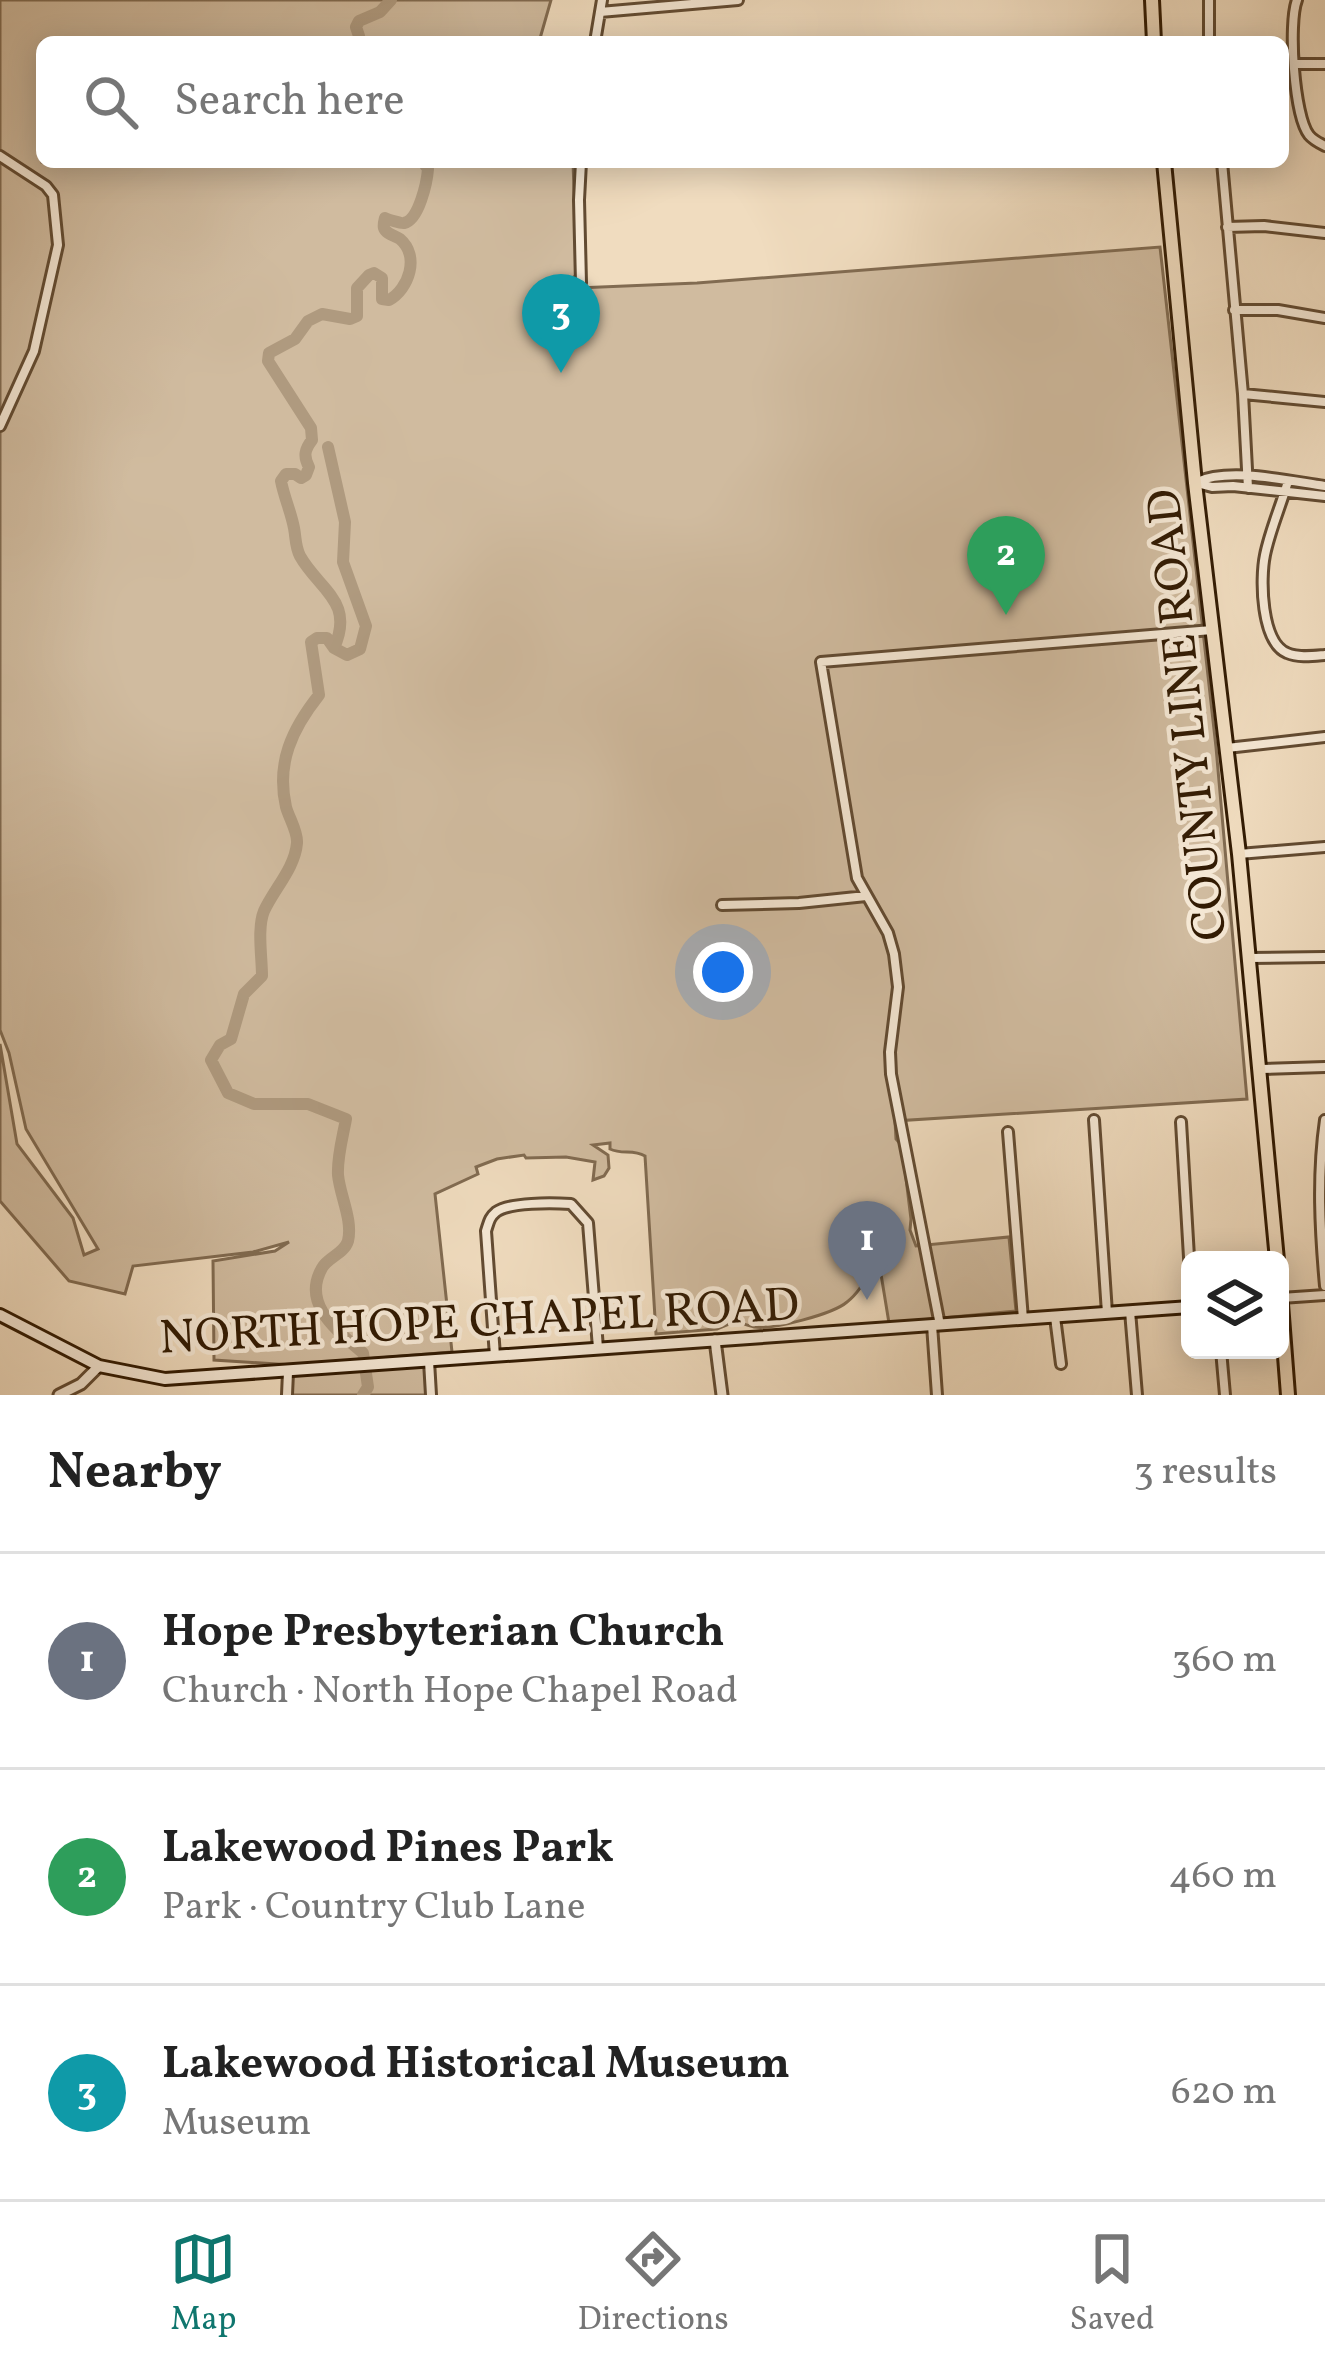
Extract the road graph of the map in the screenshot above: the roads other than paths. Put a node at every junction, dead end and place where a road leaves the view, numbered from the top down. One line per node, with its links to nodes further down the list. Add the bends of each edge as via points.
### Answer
1 (602, 0): 6 (street)
2 (738, 0): 6 (street)
3 (1210, 0): 9 (street)
4 (1298, 0): 10 (street)
5 (1158, 2): 8 (main road)
6 (600, 12): 7 (street)
7 (596, 36)
8 (1156, 36)
9 (1209, 36)
10 (1294, 64): 11 (street); 12 (street, via 1300,114 1311,138)
11 (1325, 64)
12 (1325, 146)
13 (0, 155): 24 (street, via 53,196 58,245 34,351)
14 (581, 168): 19 (street, via 581,283)
15 (1165, 168): 26 (main road, COUNTY LINE ROAD)
16 (1222, 168): 17 (street)
17 (1227, 227): 18 (street); 20 (street)
18 (1325, 233)
19 (546, 309)
20 (1234, 310): 21 (street); 22 (street)
21 (1325, 318)
22 (1243, 394): 23 (street); 25 (street)
23 (1325, 403)
24 (0, 426)
25 (1247, 476): 26 (street); 27 (street); 29 (street)
26 (1195, 483): 29 (street); 31 (main road, COUNTY LINE ROAD)
27 (1287, 486): 28 (street); 29 (street); 30 (street); 32 (street, via 1262,573 1266,617 1276,647)
28 (1325, 486)
29 (1248, 488)
30 (1325, 496)
31 (1211, 630): 34 (main road, COUNTY LINE ROAD); 37 (street, via 821,662)
32 (1325, 655)
33 (1325, 737): 34 (street)
34 (1227, 748): 36 (main road, COUNTY LINE ROAD)
35 (1325, 847): 36 (street)
36 (1239, 854): 40 (main road, COUNTY LINE ROAD)
37 (866, 896): 38 (street); 58 (street, via 894,954 891,1074)
38 (722, 905)
39 (1325, 957): 40 (street)
40 (1249, 958): 42 (main road, COUNTY LINE ROAD)
41 (1325, 1067): 42 (street)
42 (1260, 1069): 48 (main road, COUNTY LINE ROAD)
43 (1094, 1120): 54 (street)
44 (1325, 1120): 49 (street)
45 (1181, 1122): 47 (street)
46 (1008, 1132): 57 (street)
47 (1189, 1251)
48 (1276, 1251)
49 (1325, 1286)
50 (1325, 1295): 51 (street)
51 (1289, 1296)
52 (1181, 1307): 53 (main road, NORTH HOPE CHAPEL ROAD)
53 (1130, 1310): 54 (main road, NORTH HOPE CHAPEL ROAD); 73 (street)
54 (1107, 1312): 56 (main road, NORTH HOPE CHAPEL ROAD)
55 (0, 1315): 66 (main road, NORTH HOPE CHAPEL ROAD)
56 (1055, 1317): 57 (main road, NORTH HOPE CHAPEL ROAD); 65 (street)
57 (1023, 1319): 58 (main road, NORTH HOPE CHAPEL ROAD)
58 (936, 1325): 59 (main road, NORTH HOPE CHAPEL ROAD); 72 (street)
59 (715, 1340): 60 (main road, NORTH HOPE CHAPEL ROAD); 71 (street)
60 (598, 1348): 61 (main road, NORTH HOPE CHAPEL ROAD); 61 (street, via 588,1223 571,1204 553,1203 506,1208 488,1222)
61 (495, 1356): 64 (main road, NORTH HOPE CHAPEL ROAD)
62 (1222, 1359): 74 (street)
63 (1285, 1359): 75 (main road)
64 (429, 1361): 67 (main road, NORTH HOPE CHAPEL ROAD); 70 (street)
65 (1060, 1364)
66 (99, 1366): 67 (main road, NORTH HOPE CHAPEL ROAD, via 165,1379); 68 (street)
67 (288, 1372): 69 (street)
68 (59, 1395)
69 (287, 1395)
70 (431, 1395)
71 (722, 1395)
72 (937, 1395)
73 (1137, 1395)
74 (1225, 1395)
75 (1288, 1395)

